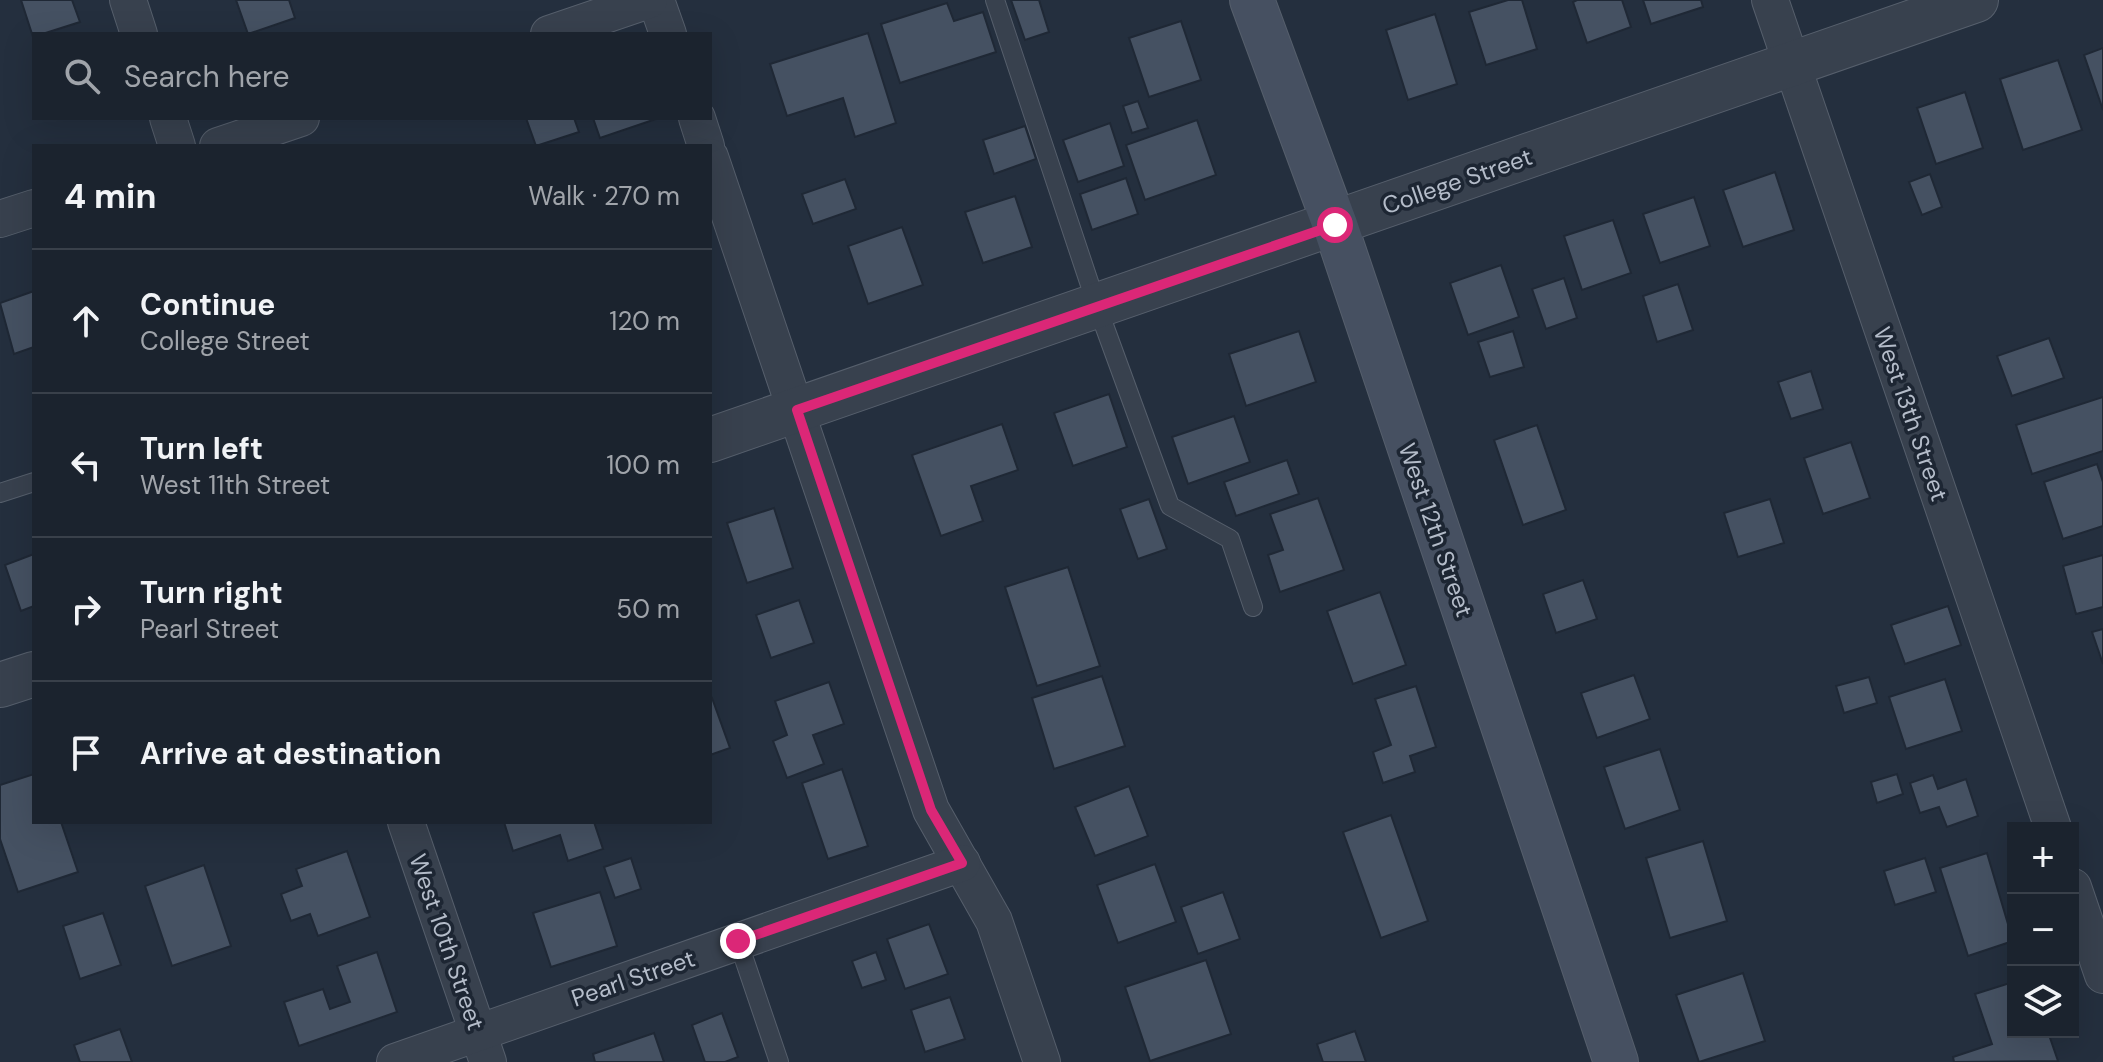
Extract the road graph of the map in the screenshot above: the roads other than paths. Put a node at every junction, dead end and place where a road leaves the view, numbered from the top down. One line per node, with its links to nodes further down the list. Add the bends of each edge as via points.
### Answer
1 (128, 0): 8 (street)
2 (649, 0): 9 (street)
3 (656, 0): 10 (street)
4 (995, 0): 22 (lane)
5 (1252, 0): 21 (main road, West 12th Street)
6 (1770, 0): 11 (street, West 13th Street)
7 (1976, 0): 11 (street, College Street)
8 (138, 32)
9 (555, 32)
10 (667, 32)
11 (1793, 67): 21 (street, College Street); 30 (street, West 13th Street)
12 (169, 120): 15 (street)
13 (295, 120): 16 (street)
14 (698, 120): 17 (street)
15 (176, 144)
16 (224, 144)
17 (705, 144)
18 (712, 163): 23 (street)
19 (32, 209): 20 (street)
20 (0, 219)
21 (1335, 225): 22 (street, College Street); 40 (main road, West 12th Street)
22 (1097, 306): 23 (street, College Street); 27 (lane, via 1170,506 1230,539)
23 (797, 410): 24 (street, College Street); 32 (street, via 931,810)
24 (712, 439)
25 (32, 483): 26 (lane)
26 (0, 493)
27 (1253, 607)
28 (32, 675): 29 (street)
29 (0, 685)
30 (2051, 822)
31 (407, 824): 36 (street, West 10th Street)
32 (962, 863): 34 (street, Pearl Street); 39 (street, via 994,921)
33 (2075, 894): 35 (street)
34 (738, 941): 36 (street, Pearl Street); 38 (lane)
35 (2103, 975)
36 (483, 1047): 37 (street, Pearl Street)
37 (395, 1062)
38 (779, 1062)
39 (1042, 1062)
40 (1616, 1062)

